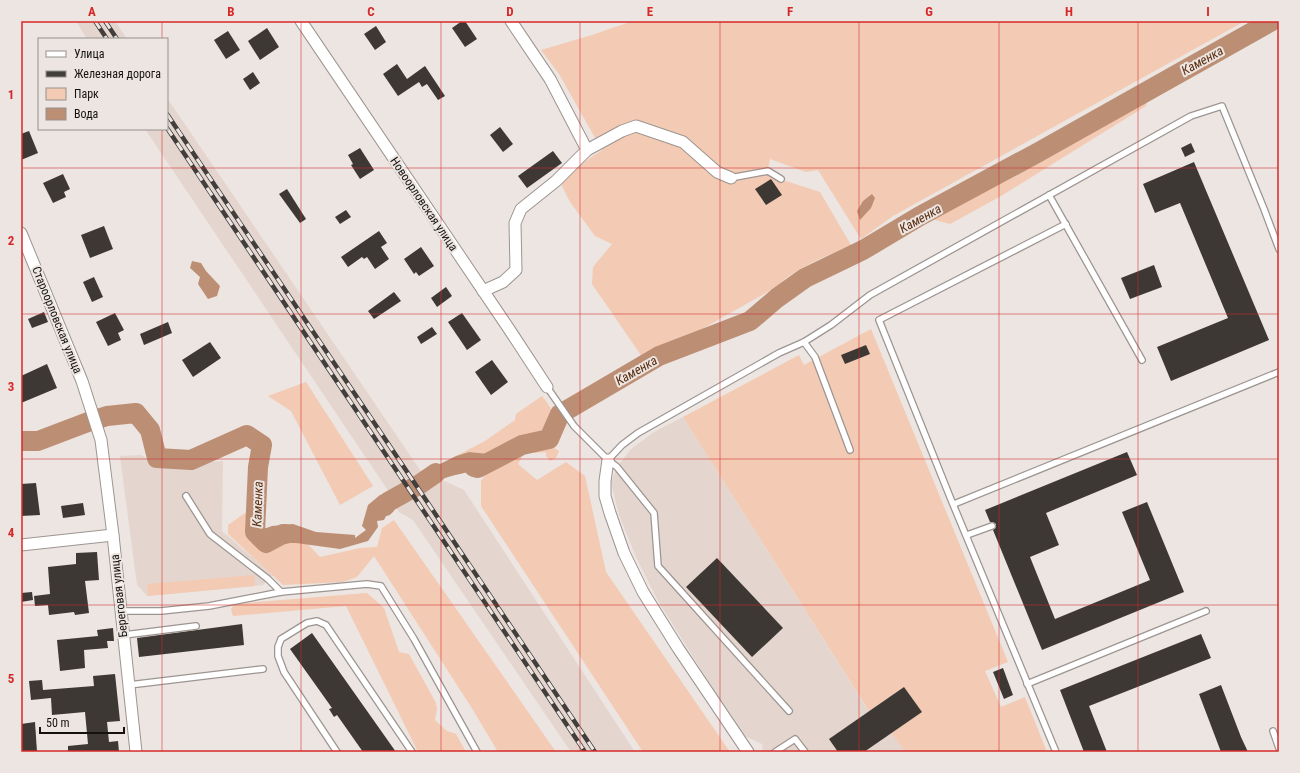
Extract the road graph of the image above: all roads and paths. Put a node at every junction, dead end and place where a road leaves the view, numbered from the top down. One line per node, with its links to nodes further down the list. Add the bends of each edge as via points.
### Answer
1 (301, 21): 11 (street, Новоорловская улица)
2 (511, 21): 5 (street, via 550,79)
3 (636, 126): 4 (street); 5 (lane)
4 (683, 142): 6 (lane, via 717,172 731,178 768,171)
5 (587, 150): 11 (street, via 556,181 521,209 515,223 516,270 503,282)
6 (781, 179)
7 (1049, 195): 8 (lane); 10 (lane, via 1191,116 1222,106); 12 (lane, via 870,294 831,325)
8 (1066, 224): 13 (lane); 20 (lane, via 878,320)
9 (21, 233): 16 (street, Староорловская улица, via 82,381)
10 (1279, 249)
11 (483, 291): 15 (street, Новоорловская улица)
12 (804, 342): 17 (lane, via 815,357); 18 (lane, via 779,353 638,433)
13 (1142, 360)
14 (1279, 372): 20 (lane)
15 (547, 387): 18 (lane, via 574,426)
16 (101, 440): 22 (street, Береговая улица)
17 (850, 450)
18 (608, 460): 33 (lane, via 618,467 654,513 658,566); 40 (street, via 605,496 624,553 643,592)
19 (186, 496): 25 (lane, via 210,534)
20 (954, 504): 23 (lane)
21 (992, 526): 23 (lane)
22 (113, 535): 24 (street); 26 (street, Береговая улица)
23 (967, 535): 31 (lane)
24 (21, 545)
25 (281, 592): 26 (lane, via 209,606 161,611); 39 (lane, via 367,584 381,586 414,639)
26 (121, 611): 29 (street, Береговая улица)
27 (1206, 611): 31 (lane)
28 (196, 626): 29 (lane)
29 (124, 635): 32 (street, Береговая улица)
30 (263, 668): 32 (lane)
31 (1027, 684): 43 (lane)
32 (128, 685): 36 (street, Береговая улица)
33 (789, 711)
34 (1273, 731): 35 (lane)
35 (1279, 748)
36 (136, 752)
37 (337, 752): 38 (lane, via 284,672 278,656 281,639 307,623 318,621 326,625)
38 (412, 752)
39 (477, 752)
40 (748, 752)
41 (775, 752): 42 (lane, via 795,739)
42 (805, 752)
43 (1056, 752)

